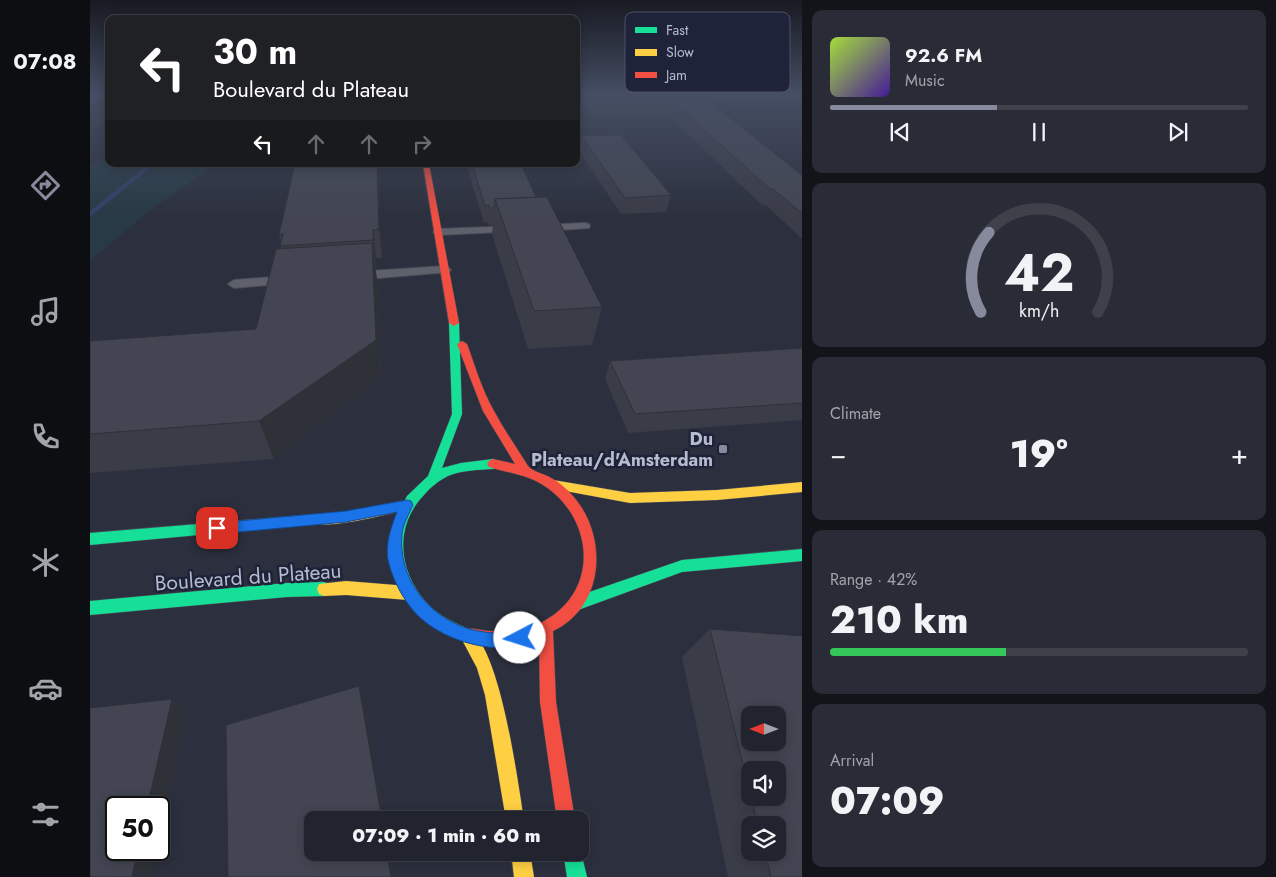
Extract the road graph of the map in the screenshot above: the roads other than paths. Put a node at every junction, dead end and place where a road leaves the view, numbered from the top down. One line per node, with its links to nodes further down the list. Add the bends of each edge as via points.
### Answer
1 (427, 167): 3 (main road)
2 (585, 226): 3 (lane)
3 (438, 232): 4 (main road)
4 (445, 270): 5 (lane); 8 (main road)
5 (346, 276)
6 (297, 280): 7 (lane)
7 (234, 284)
8 (455, 326): 9 (main road, via 488,411); 10 (main road, via 457,414)
9 (524, 470): 10 (main road, via 493,464 461,467); 11 (main road)
10 (432, 480): 13 (main road)
11 (554, 485): 12 (main road, via 630,498); 17 (main road, via 577,509 590,539 591,571)
12 (802, 488)
13 (407, 505): 14 (main road, via 337,518); 16 (main road, via 395,532 395,563)
14 (90, 540)
15 (802, 555): 17 (main road, via 682,566)
16 (408, 593): 18 (main road, Boulevard du Plateau, via 346,588 287,590); 20 (main road, via 433,619)
17 (578, 603): 19 (main road)
18 (90, 608)
19 (546, 630): 20 (main road, via 520,638 494,640); 22 (main road, via 545,688)
20 (467, 636): 21 (main road, via 484,665 493,695)
21 (513, 811)
22 (564, 811)
23 (521, 861): 25 (main road)
24 (574, 861): 26 (main road)
25 (524, 877)
26 (577, 877)

